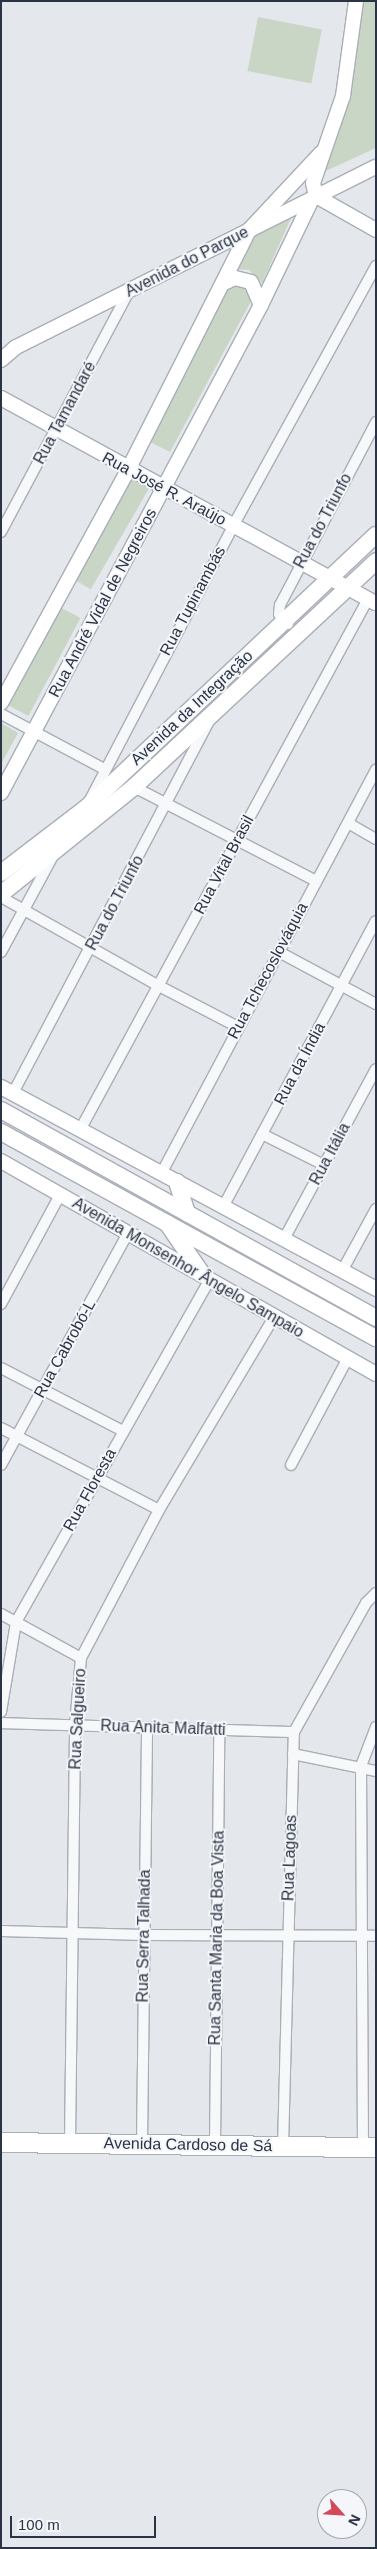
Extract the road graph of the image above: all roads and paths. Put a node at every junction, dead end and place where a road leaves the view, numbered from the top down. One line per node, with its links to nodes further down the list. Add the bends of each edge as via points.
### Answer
1 (356, 1): 2 (street, via 342,96 336,122)
2 (321, 153): 4 (street, via 314,176); 5 (street)
3 (376, 167): 4 (street, Avenida do Parque)
4 (314, 198): 5 (street, Avenida do Parque); 6 (street); 10 (street, Rua André Vidal de Negreiros)
5 (250, 230): 8 (street); 9 (street, Avenida do Parque)
6 (376, 230)
7 (376, 266): 17 (street, Rua Tupinambás)
8 (226, 282): 10 (street, via 235,278 251,282); 15 (street)
9 (128, 293): 11 (street, Avenida do Parque, via 16,347); 14 (street, Rua Tamandaré)
10 (261, 305): 16 (street, Rua André Vidal de Negreiros)
11 (1, 360)
12 (1, 398): 14 (street, Rua José R. Araújo)
13 (376, 422): 21 (street, Rua do Triunfo)
14 (55, 430): 15 (street, Rua José R. Araújo); 18 (street, Rua Tamandaré)
15 (128, 470): 16 (street, Rua José R. Araújo); 27 (street)
16 (164, 489): 17 (street, Rua José R. Araújo); 30 (street, Rua André Vidal de Negreiros)
17 (233, 526): 21 (street, Rua José R. Araújo); 31 (street, Rua Tupinambás)
18 (1, 532)
19 (376, 535): 22 (main road, Avenida da Integração)
20 (376, 561): 23 (main road, Avenida da Integração)
21 (302, 562): 22 (street, Rua José R. Araújo); 25 (street, Rua do Triunfo, via 280,605 279,612)
22 (330, 576): 23 (street, Rua José R. Araújo); 25 (main road, Avenida da Integração)
23 (347, 586): 24 (street, Rua José R. Araújo); 26 (main road, Avenida da Integração)
24 (372, 601): 39 (street, Rua Vital Brasil)
25 (284, 620): 26 (street); 36 (main road, Avenida da Integração)
26 (297, 633): 28 (main road, Avenida da Integração)
27 (1, 703)
28 (215, 712): 33 (main road, Avenida da Integração); 35 (street, Rua do Triunfo)
29 (1, 714): 30 (street)
30 (34, 731): 31 (street); 34 (street, Rua André Vidal de Negreiros)
31 (104, 769): 36 (street, Rua Tupinambás)
32 (376, 770): 37 (street, Rua Tchecoslováquia)
33 (134, 787): 35 (street); 40 (main road, Avenida da Integração)
34 (1, 793)
35 (167, 806): 39 (street); 46 (street, Rua do Triunfo)
36 (86, 808): 41 (main road, Avenida da Integração)
37 (348, 823): 38 (street); 42 (street, Rua Tchecoslováquia)
38 (376, 839)
39 (237, 841): 42 (street); 50 (street, Rua Vital Brasil)
40 (53, 856): 43 (main road, Avenida da Integração); 44 (street)
41 (1, 874)
42 (316, 881): 48 (street, Rua Tchecoslováquia)
43 (1, 895): 44 (street)
44 (25, 912): 46 (street); 47 (street)
45 (376, 921): 49 (street, Rua da Índia)
46 (91, 948): 50 (street); 55 (street, Rua do Triunfo)
47 (1, 952)
48 (279, 952): 49 (street); 52 (street, Rua Tchecoslováquia)
49 (342, 985): 51 (street); 59 (street, Rua da Índia)
50 (159, 986): 52 (street); 57 (street, Rua Vital Brasil)
51 (376, 1004)
52 (238, 1027): 62 (street, Rua Tchecoslováquia)
53 (376, 1070): 54 (street, Rua Itália)
54 (371, 1089): 61 (street, Rua Itália)
55 (7, 1090): 57 (street)
56 (1, 1110): 67 (main road)
57 (80, 1130): 62 (street)
58 (1, 1132): 68 (main road, Avenida Monsenhor Ângelo Sampaio)
59 (262, 1134): 61 (street); 65 (street, Rua da Índia)
60 (1, 1161): 64 (street, Avenida Monsenhor Ângelo Sampaio)
61 (324, 1165): 70 (street, Rua Itália)
62 (161, 1174): 63 (street)
63 (177, 1182): 65 (street); 67 (main road)
64 (60, 1195): 69 (street, Avenida Monsenhor Ângelo Sampaio); 74 (street)
65 (223, 1207): 70 (street)
66 (376, 1209): 71 (street)
67 (187, 1213): 76 (main road)
68 (164, 1219): 72 (main road); 77 (main road, Avenida Monsenhor Ângelo Sampaio)
69 (128, 1233): 72 (street, Avenida Monsenhor Ângelo Sampaio); 81 (street, Rua Cabrobó-L)
70 (284, 1239): 71 (street)
71 (342, 1271): 73 (street)
72 (206, 1277): 75 (street, Avenida Monsenhor Ângelo Sampaio); 83 (street, Rua Floresta)
73 (376, 1289)
74 (1, 1304)
75 (274, 1316): 78 (street, Avenida Monsenhor Ângelo Sampaio); 88 (street, Rua Salgueiro)
76 (376, 1318)
77 (376, 1338)
78 (348, 1358): 80 (street, Avenida Monsenhor Ângelo Sampaio); 86 (street)
79 (1, 1368): 81 (street)
80 (376, 1374)
81 (43, 1389): 83 (street); 84 (street, Rua Cabrobó-L)
82 (1, 1428): 84 (street)
83 (123, 1430): 87 (street, Rua Floresta)
84 (17, 1436): 85 (street, Rua Cabrobó-L); 87 (street)
85 (1, 1465)
86 (291, 1465)
87 (97, 1476): 88 (street); 91 (street, Rua Floresta)
88 (159, 1510): 92 (street, Rua Salgueiro)
89 (376, 1593): 99 (street, Rua Lagoas, via 366,1603)
90 (1, 1614): 91 (street)
91 (16, 1622): 92 (street); 93 (street, Rua Floresta)
92 (81, 1658): 95 (street, Rua Salgueiro)
93 (1, 1712)
94 (1, 1723): 95 (street, Rua Anita Malfatti)
95 (75, 1724): 97 (street, Rua Anita Malfatti); 104 (street, Rua Salgueiro)
96 (376, 1727): 101 (street)
97 (147, 1728): 98 (street, Rua Anita Malfatti); 105 (street, Rua Serra Talhada)
98 (219, 1731): 99 (street, Rua Anita Malfatti); 106 (street, Rua Santa Maria da Boa Vista)
99 (294, 1732): 100 (street, Rua Lagoas)
100 (293, 1754): 101 (street); 107 (street, Rua Lagoas)
101 (361, 1766): 102 (street); 108 (street)
102 (376, 1771)
103 (1, 1931): 104 (street)
104 (72, 1933): 105 (street); 111 (street, Rua Salgueiro)
105 (144, 1935): 106 (street); 112 (street, Rua Serra Talhada)
106 (216, 1935): 107 (street); 113 (street, Rua Santa Maria da Boa Vista)
107 (288, 1936): 108 (street); 115 (street, Rua Lagoas)
108 (364, 1936): 109 (street); 114 (street)
109 (376, 1936)
110 (1, 2142): 111 (highway, Avenida Cardoso de Sá)
111 (70, 2142): 112 (highway, Avenida Cardoso de Sá)
112 (142, 2143): 113 (highway, Avenida Cardoso de Sá)
113 (215, 2145): 115 (highway, Avenida Cardoso de Sá)
114 (369, 2146): 115 (highway, Avenida Cardoso de Sá)
115 (283, 2147)

